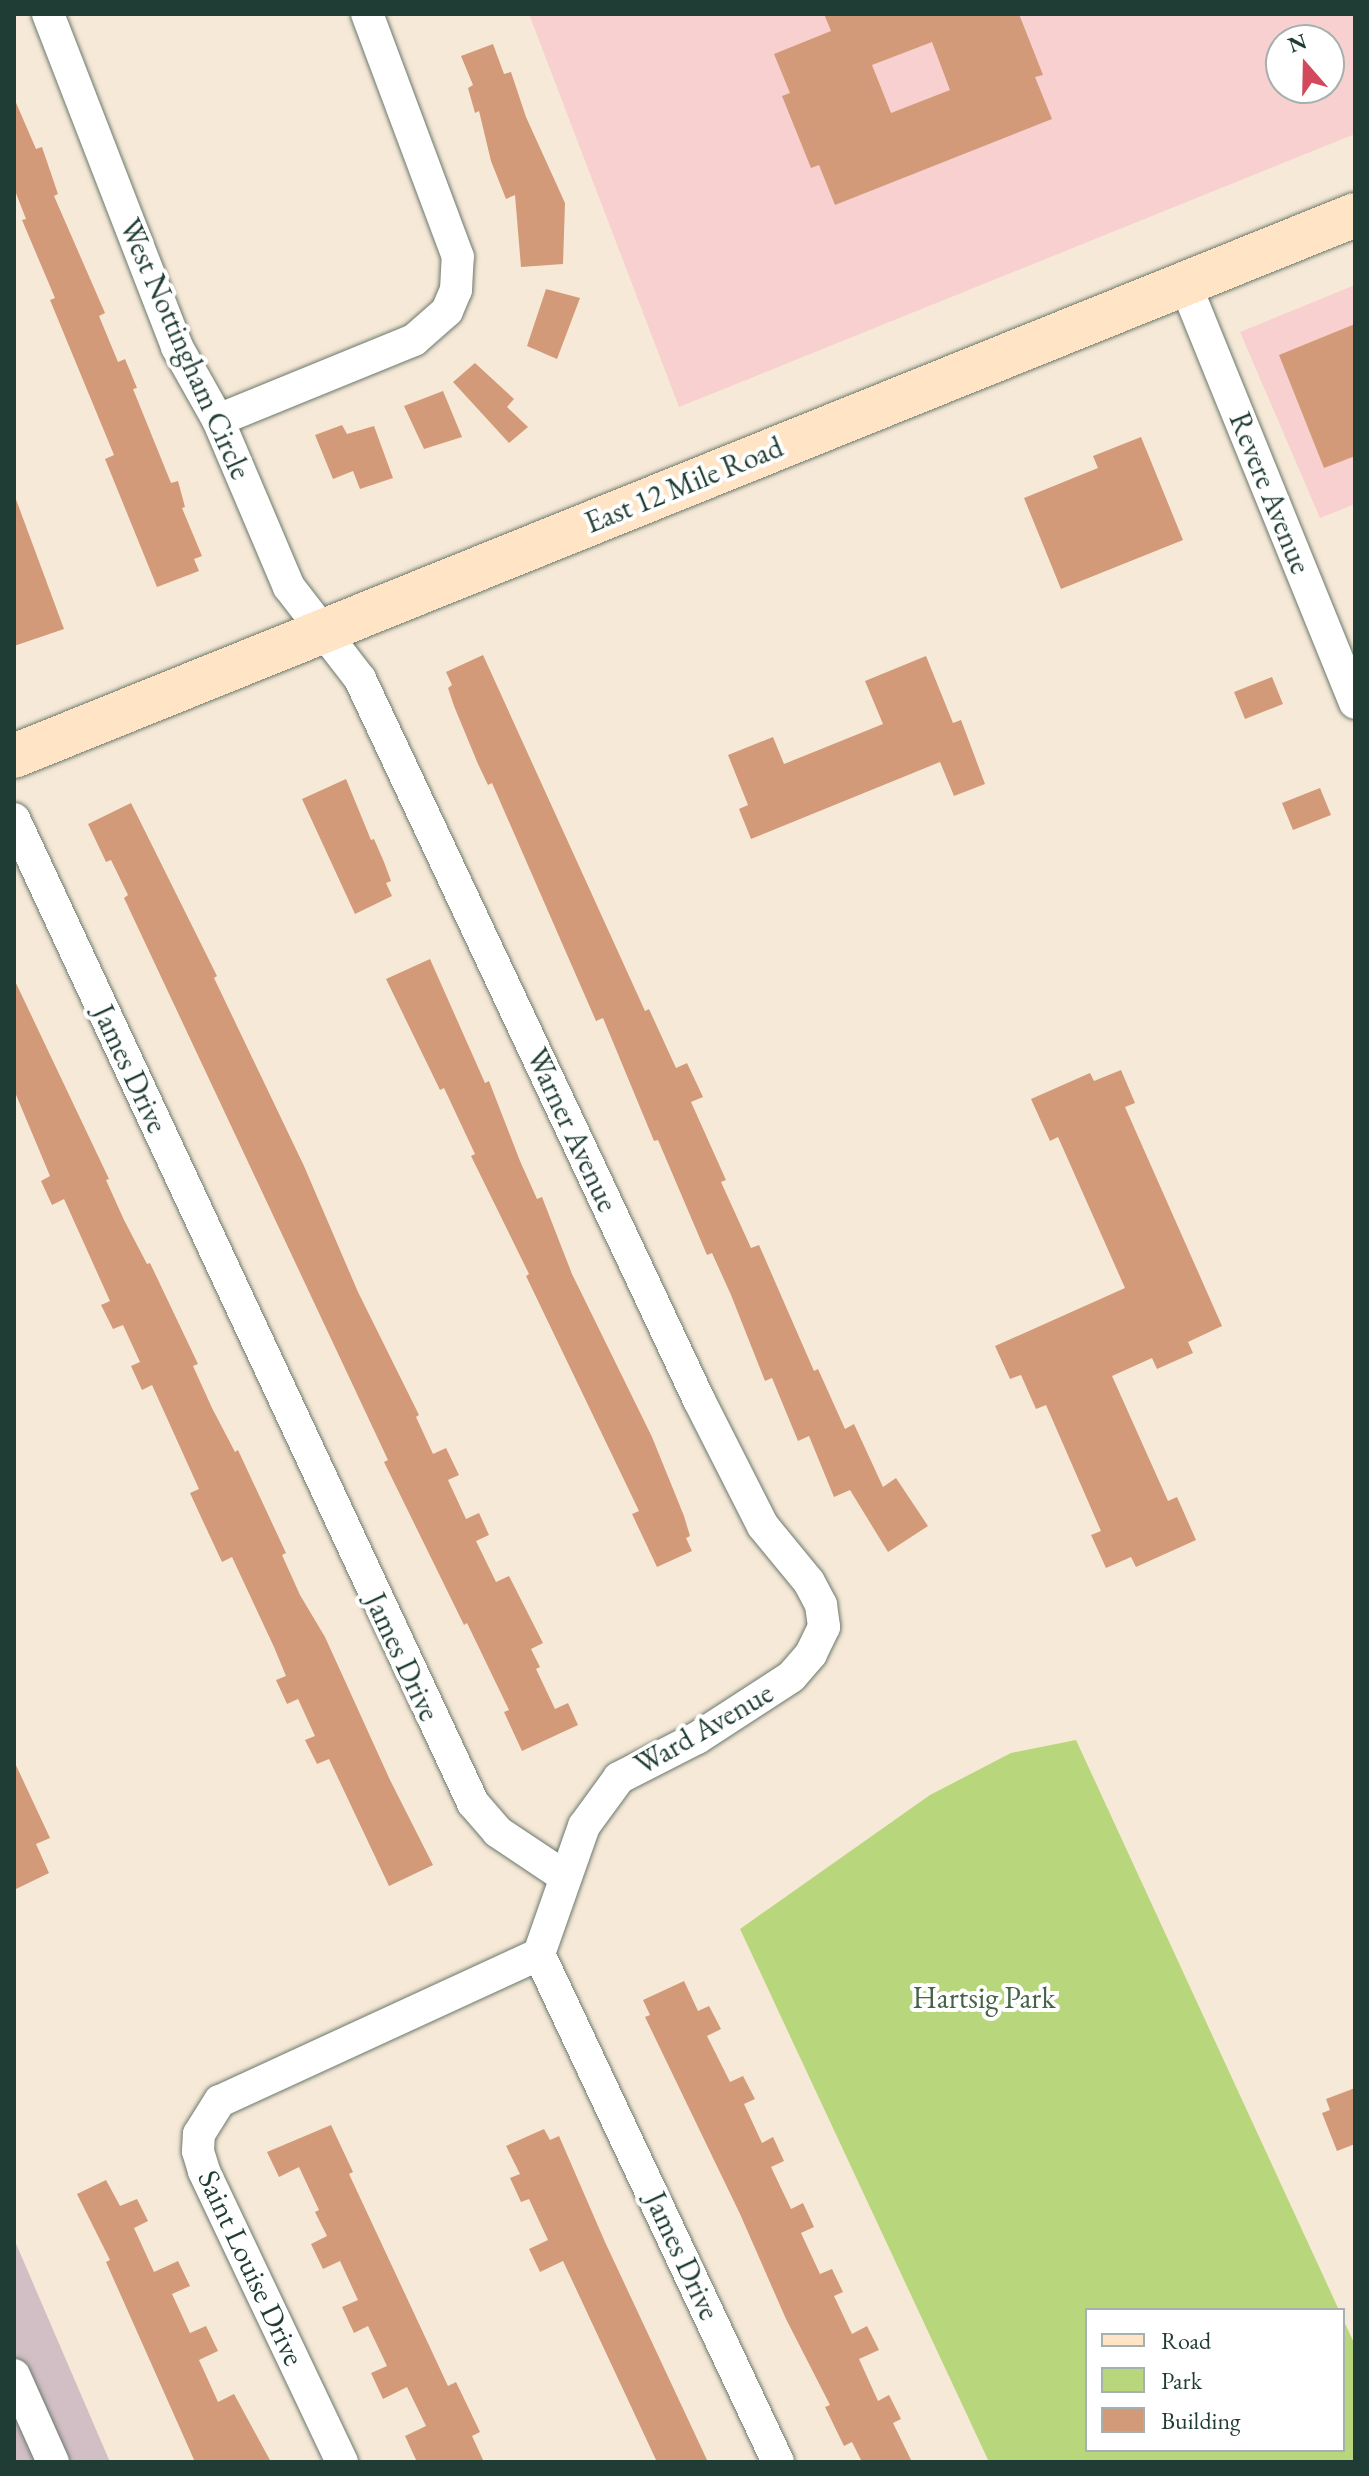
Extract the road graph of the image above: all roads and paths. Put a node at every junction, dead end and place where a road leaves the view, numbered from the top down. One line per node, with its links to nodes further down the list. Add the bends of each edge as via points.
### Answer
1 (48, 14): 5 (street, West Nottingham Circle, via 177,347)
2 (367, 14): 5 (street, via 458,257 456,290 447,311 414,340)
3 (1355, 215): 4 (main road, East 12 Mile Road)
4 (1185, 284): 6 (main road, East 12 Mile Road); 7 (street, Revere Avenue)
5 (218, 420): 6 (street, West Nottingham Circle, via 289,587)
6 (323, 631): 8 (main road, East 12 Mile Road); 10 (street, Warner Avenue, via 360,679 699,1400 763,1526 809,1582 821,1605)
7 (1355, 703)
8 (14, 756)
9 (14, 819): 11 (street, James Drive, via 473,1803 498,1832)
10 (824, 1627): 11 (street, Ward Avenue, via 811,1654 791,1677 697,1738 619,1778 584,1826)
11 (564, 1876): 12 (street)
12 (539, 1954): 15 (street, Saint Louise Drive, via 220,2101 199,2134 204,2171); 16 (street, James Drive)
13 (14, 2376): 14 (street)
14 (52, 2462)
15 (342, 2462)
16 (778, 2462)

